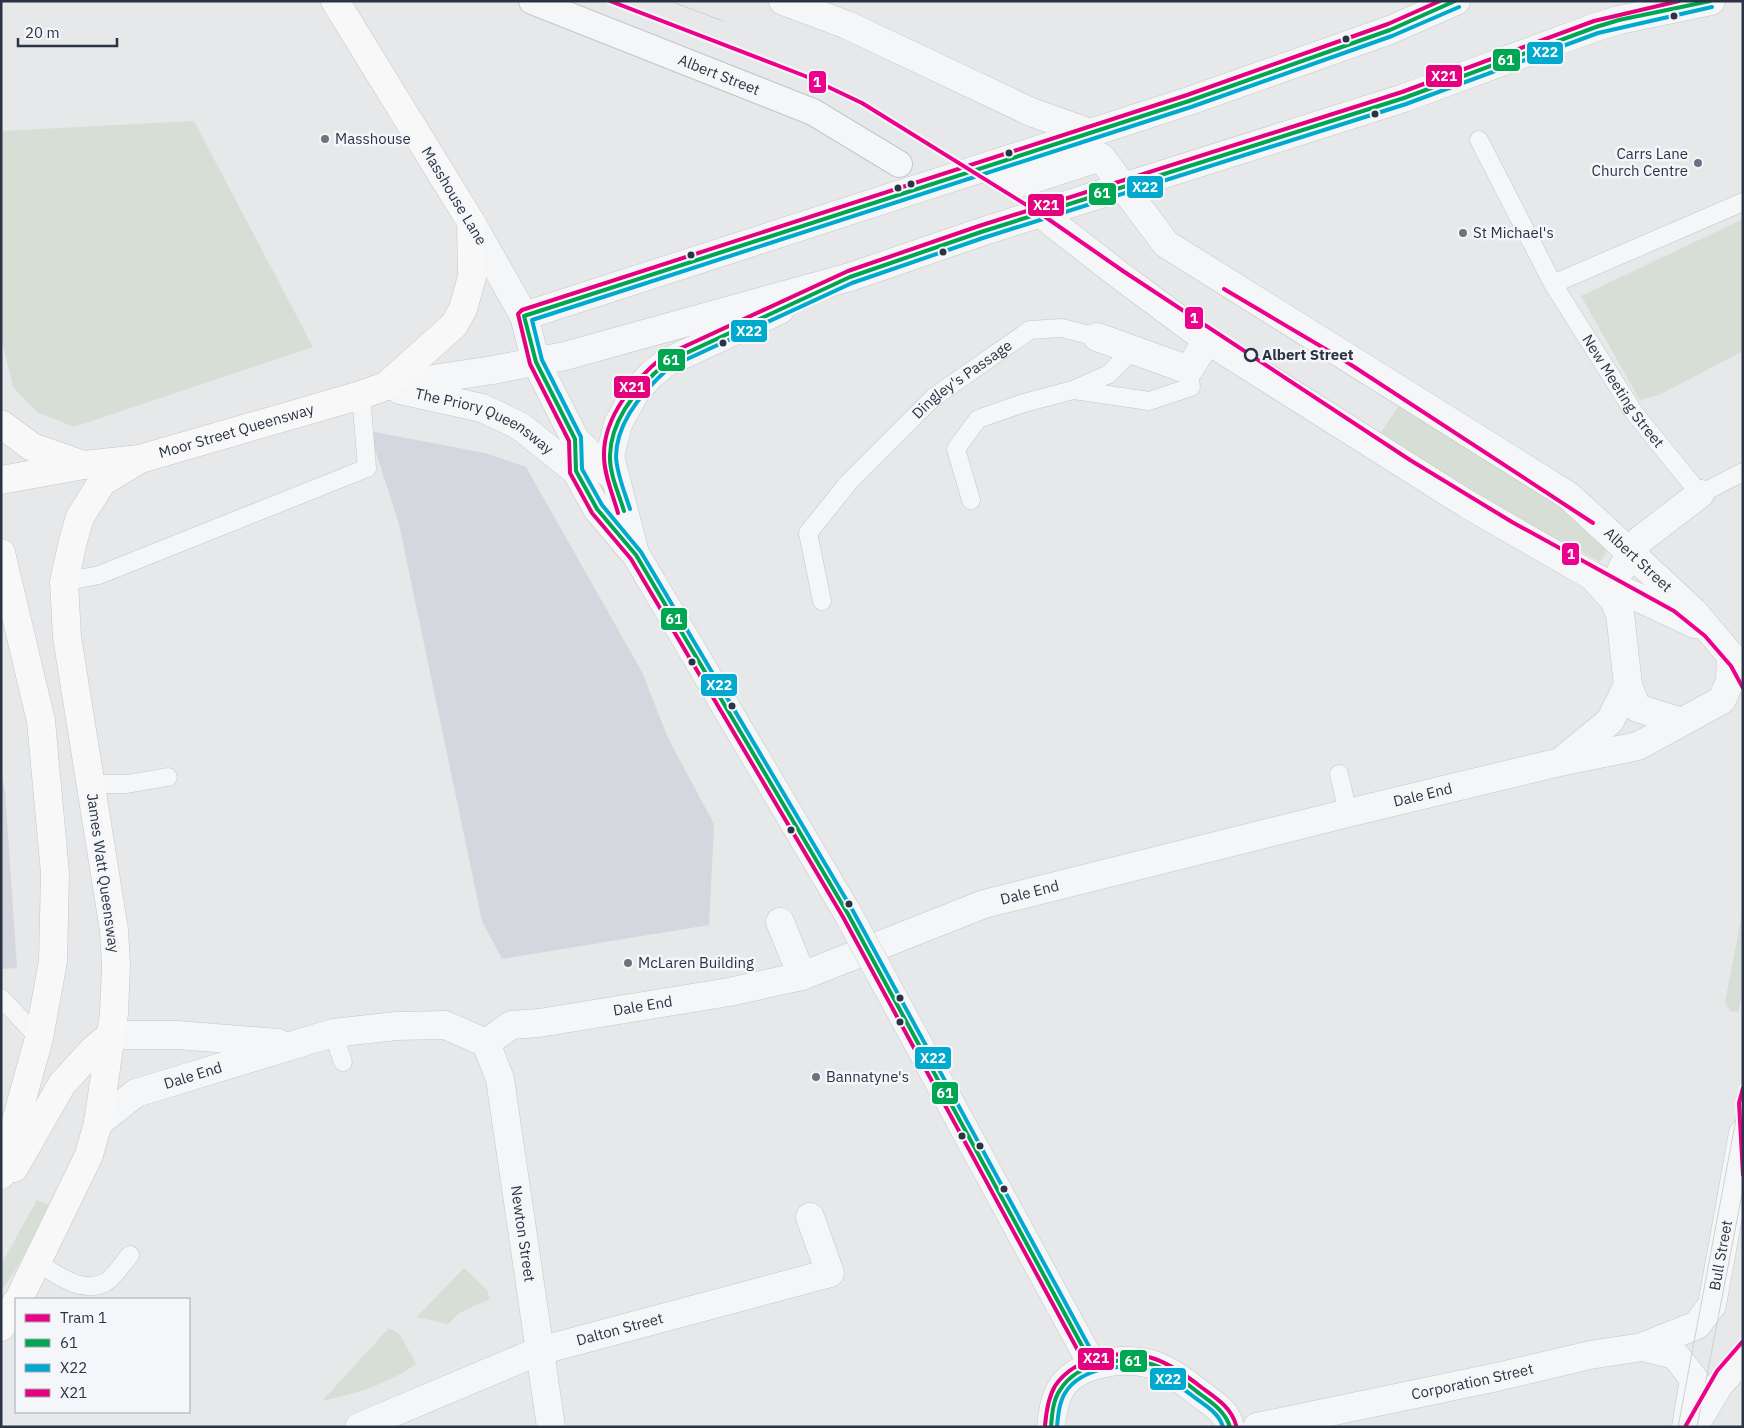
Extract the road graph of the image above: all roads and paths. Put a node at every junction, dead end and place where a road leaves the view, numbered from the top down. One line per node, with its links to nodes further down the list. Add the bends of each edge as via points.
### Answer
1 (335, 1): 15 (main road, Masshouse Lane)
2 (532, 1): 9 (street, Albert Street, via 813,112)
3 (783, 1): 6 (street, via 847,25 1031,112)
4 (1456, 1): 6 (street, via 1390,30)
5 (1711, 1): 12 (street, Moor Street Queensway, via 1596,27 1404,98)
6 (1090, 133): 8 (street)
7 (1479, 140): 17 (lane, New Meeting Street)
8 (1054, 146): 10 (street); 11 (street)
9 (899, 164)
10 (984, 168): 11 (street, via 1021,183); 18 (street)
11 (1045, 175): 12 (street, via 1100,157); 14 (street, via 1039,193)
12 (1125, 187): 14 (street, Moor Street Queensway); 37 (street, Albert Street, via 1166,244 1569,496)
13 (1743, 202): 17 (lane)
14 (1041, 214): 16 (street, Moor Street Queensway); 20 (street, Albert Street)
15 (471, 222): 18 (street, Masshouse Lane); 25 (main road, Moor Street Queensway, via 472,277 463,309 454,325)
16 (850, 277): 22 (street, Moor Street Queensway); 33 (street, The Priory Queensway, via 667,362 652,374 636,391 618,424 610,456)
17 (1554, 284): 34 (lane, New Meeting Street, via 1635,414)
18 (524, 316): 22 (street, The Priory Queensway)
19 (1097, 337): 21 (street, Dingley's Passage); 41 (lane, Dingley's Passage, via 1062,328 1030,330 934,398 849,482 808,533)
20 (1207, 340): 23 (street); 39 (street, Albert Street, via 1467,504)
21 (1132, 348): 23 (street, Dingley's Passage); 24 (lane, via 1109,374)
22 (536, 362): 25 (street, Moor Street Queensway); 27 (street, The Priory Queensway)
23 (1189, 370): 24 (lane, via 1191,387 1150,401)
24 (1073, 390): 35 (lane, via 978,419 956,449)
25 (374, 391): 28 (main road, Moor Street Queensway); 30 (street, The Priory Queensway, via 482,408 520,426); 40 (lane, via 367,468 99,575)
26 (1, 424): 29 (main road, Moor Street Queensway, via 32,447)
27 (575, 439): 30 (street, The Priory Queensway); 33 (street, The Priory Queensway)
28 (140, 460): 29 (main road, Moor Street Queensway); 40 (main road, James Watt Queensway, via 102,482 80,517)
29 (84, 466): 32 (main road, Moor Street Queensway)
30 (576, 471): 38 (street, The Priory Queensway, via 597,509)
31 (1743, 472): 34 (lane)
32 (1, 480)
33 (616, 480): 38 (street, The Priory Queensway)
34 (1700, 494): 37 (street, via 1640,540)
35 (971, 500)
36 (1, 553): 56 (main road, via 41,721 55,873 53,961)
37 (1632, 553): 39 (street); 42 (street, Albert Street)
38 (636, 555): 74 (street, The Priory Queensway, bridge, via 848,914)
39 (1602, 580): 42 (street, Albert Street); 44 (street, via 1620,614)
40 (64, 582): 49 (main road, James Watt Queensway, via 68,637)
41 (822, 601)
42 (1710, 631): 43 (street, Albert Street)
43 (1737, 665): 45 (street, Dale End, via 1722,700)
44 (1628, 685): 45 (street, via 1636,708); 46 (street, via 1610,720)
45 (1679, 721): 46 (street, Dale End, via 1638,746)
46 (1560, 762): 50 (street, Dale End)
47 (1339, 774): 50 (lane)
48 (168, 777): 49 (lane, via 127,784)
49 (90, 784): 55 (main road, James Watt Queensway, via 114,930 116,964)
50 (1348, 812): 52 (street, Dale End, via 984,904)
51 (780, 922): 52 (street)
52 (802, 976): 57 (street, Dale End, via 729,992 511,1025)
53 (1, 998): 56 (lane)
54 (333, 1033): 57 (street, Dale End, via 445,1024); 58 (street, Dale End); 59 (lane)
55 (111, 1035): 58 (street, Dale End, via 178,1035); 60 (main road, James Watt Queensway); 63 (main road, via 62,1084)
56 (39, 1038): 62 (main road)
57 (486, 1043): 72 (street, Newton Street, via 500,1080)
58 (295, 1044): 60 (street, Dale End, via 136,1092)
59 (343, 1062)
60 (98, 1123): 66 (main road, James Watt Queensway, via 89,1156)
61 (1743, 1133): 70 (street, Bull Street, via 1712,1305 1697,1326)
62 (1, 1175)
63 (1, 1190)
64 (810, 1217): 72 (street, Dalton Street, via 830,1273)
65 (130, 1255): 66 (lane, via 107,1281 91,1287 73,1283)
66 (38, 1263): 67 (main road, James Watt Queensway)
67 (19, 1298)
68 (15, 1305): 69 (main road)
69 (1, 1327)
70 (1678, 1334): 71 (street, Corporation Street)
71 (1642, 1347): 76 (street, Corporation Street, via 1590,1355); 80 (street, via 1675,1356 1694,1379)
72 (539, 1351): 77 (street, Dalton Street); 78 (street, Newton Street)
73 (1743, 1358): 81 (street, via 1719,1385)
74 (1093, 1366): 75 (street, via 1124,1360 1148,1364 1182,1380 1225,1413); 79 (street, via 1079,1372 1060,1388)
75 (1230, 1424): 76 (street, Corporation Street)
76 (1262, 1425)
77 (359, 1427)
78 (551, 1427)
79 (1051, 1427)
80 (1686, 1427)
81 (1694, 1427)

